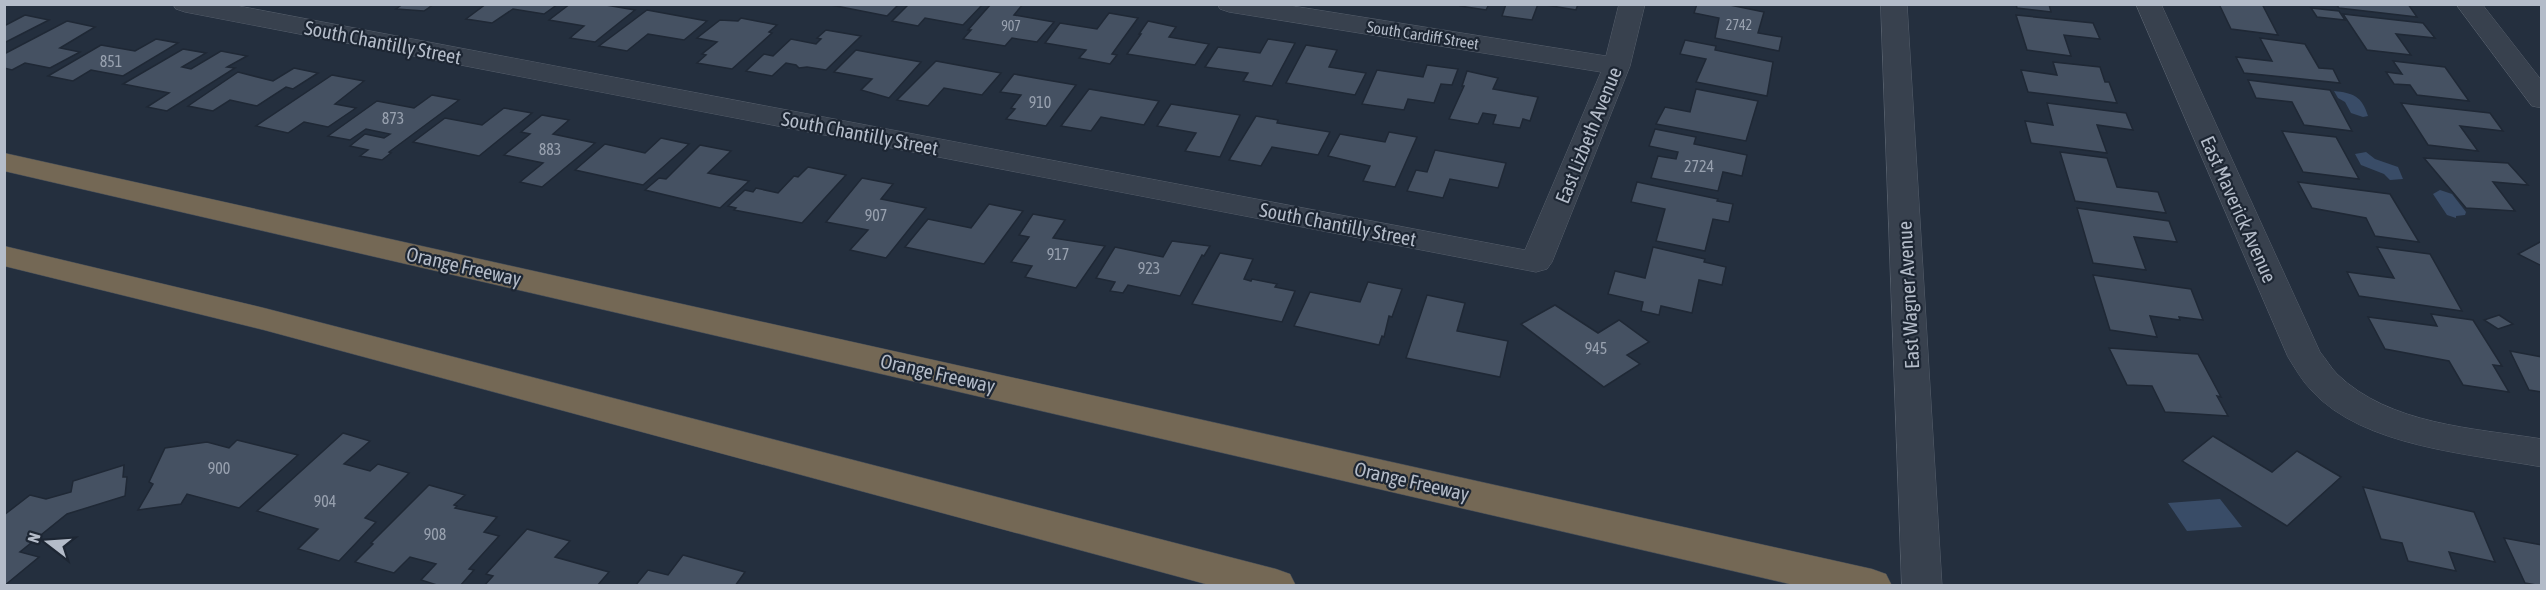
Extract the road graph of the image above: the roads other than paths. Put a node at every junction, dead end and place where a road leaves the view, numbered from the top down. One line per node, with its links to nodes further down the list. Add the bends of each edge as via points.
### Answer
1 (185, 4): 7 (street, South Chantilly Street)
2 (1229, 4): 8 (street, South Cardiff Street)
3 (1632, 4): 8 (street, East Lizbeth Avenue)
4 (1894, 4): 16 (street, East Wagner Avenue)
5 (2148, 4): 13 (street, East Maverick Avenue, via 2305,357 2322,381 2347,402 2381,418 2423,431)
6 (2468, 4): 9 (street)
7 (268, 11): 12 (street, South Chantilly Street)
8 (1617, 66): 12 (street, East Lizbeth Avenue)
9 (2541, 100)
10 (4, 162): 15 (highway, Orange Freeway)
11 (4, 256): 14 (highway, via 264,319)
12 (1536, 262)
13 (2541, 453)
14 (1276, 585)
15 (1872, 585)
16 (1922, 585)

